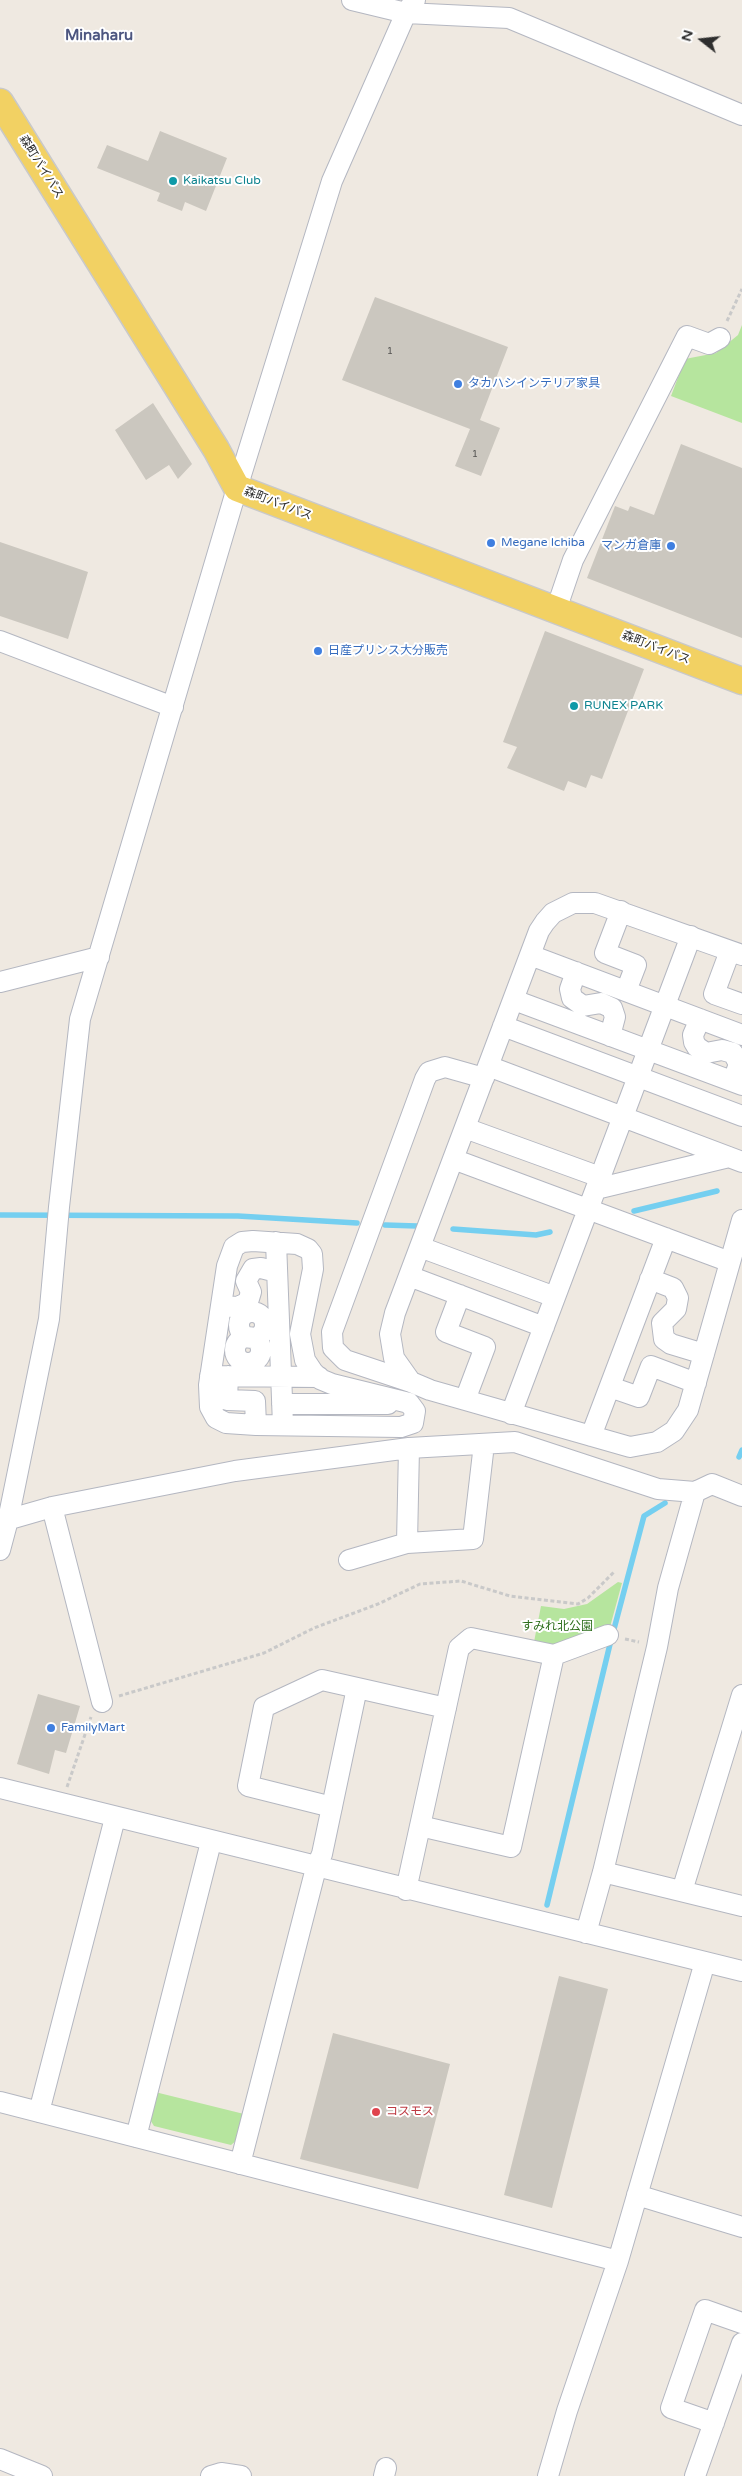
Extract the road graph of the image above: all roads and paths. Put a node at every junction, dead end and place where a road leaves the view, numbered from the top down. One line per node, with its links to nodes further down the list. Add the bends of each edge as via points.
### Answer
1 (352, 0): 2 (street)
2 (411, 6): 4 (street, via 509,18); 7 (street, via 332,181)
3 (0, 102): 7 (main road, 森町バイパス, via 216,449)
4 (742, 115)
5 (742, 289): 6 (path)
6 (720, 338): 8 (street, via 709,344 687,336 574,560)
7 (237, 488): 8 (main road, 森町バイパス); 11 (street)
8 (556, 610): 10 (main road, 森町バイパス)
9 (0, 641): 11 (street)
10 (742, 681)
11 (173, 707): 16 (street)
12 (621, 911): 13 (street); 15 (street, via 594,903 573,903 545,922); 19 (street, via 605,954 636,965)
13 (691, 936): 14 (street); 22 (street)
14 (736, 953): 21 (street, via 714,994)
15 (530, 956): 17 (street); 20 (street)
16 (98, 957): 18 (street); 71 (street, via 80,1020 76,1047 49,1319)
17 (576, 972): 19 (street); 26 (street, via 570,989 572,998 583,1006 602,1003 612,1008 615,1017)
18 (0, 982)
19 (626, 991): 22 (street)
20 (514, 1000): 24 (street); 26 (street)
21 (742, 1004)
22 (665, 1006): 23 (street); 27 (street)
23 (700, 1019): 25 (street); 30 (street, via 693,1035 694,1042 706,1053 722,1050 733,1053 738,1064)
24 (503, 1026): 28 (street); 29 (street)
25 (740, 1027)
26 (610, 1036): 27 (street)
27 (648, 1050): 29 (street); 30 (street)
28 (486, 1072): 31 (street); 33 (street); 57 (street, via 445,1067 430,1072 425,1079 332,1332 333,1348 345,1360)
29 (638, 1077): 31 (street); 32 (street)
30 (737, 1083)
31 (623, 1116): 35 (street); 37 (street)
32 (742, 1116)
33 (465, 1128): 34 (street); 36 (street)
34 (453, 1159): 38 (street); 43 (street)
35 (736, 1159): 37 (street)
36 (554, 1160): 37 (street); 38 (street)
37 (598, 1183): 39 (street)
38 (542, 1192): 39 (street)
39 (588, 1209): 41 (street); 49 (street)
40 (742, 1220): 44 (street)
41 (666, 1238): 44 (street); 47 (street)
42 (272, 1242): 45 (street); 50 (street, via 242,1242 234,1247 227,1266); 56 (street, via 297,1244 312,1254 314,1269 300,1339 305,1360)
43 (420, 1247): 46 (street); 49 (street)
44 (730, 1262): 53 (street)
45 (277, 1272): 50 (street, via 253,1269 246,1281 251,1292 248,1302 238,1307); 55 (street)
46 (409, 1276): 48 (street); 57 (street, via 390,1334 394,1358)
47 (650, 1279): 53 (street, via 673,1288 678,1298 676,1309 662,1323 664,1339); 59 (street)
48 (460, 1295): 51 (street); 60 (street, via 446,1332 485,1347)
49 (555, 1297): 51 (street)
50 (221, 1304): 52 (street); 52 (street, via 241,1336)
51 (544, 1327): 63 (street)
52 (215, 1345): 54 (street)
53 (704, 1354): 58 (street)
54 (219, 1376): 55 (street); 64 (street, via 208,1400 216,1418 226,1424)
55 (281, 1377): 56 (street); 61 (street)
56 (319, 1378): 62 (street)
57 (411, 1382): 60 (street)
58 (696, 1383): 59 (street, via 651,1366 639,1396); 65 (street, via 684,1418 663,1440 630,1447)
59 (610, 1387): 65 (street)
60 (465, 1400): 63 (street)
61 (282, 1404): 62 (street); 64 (street)
62 (411, 1404): 64 (street, via 415,1420 406,1427)
63 (511, 1414): 65 (street)
64 (283, 1425)
65 (591, 1436)
66 (484, 1444): 67 (street); 68 (street, via 515,1442 658,1489); 72 (street, via 473,1539)
67 (409, 1448): 70 (street, via 235,1471); 72 (street)
68 (694, 1492): 69 (street, via 712,1484); 77 (street)
69 (741, 1493)
70 (52, 1507): 71 (street); 81 (street)
71 (4, 1521): 73 (street)
72 (406, 1543): 74 (street)
73 (0, 1550)
74 (349, 1560)
75 (614, 1572): 81 (path, via 578,1604 510,1596 461,1581 420,1584 314,1628 264,1653)
76 (608, 1634): 77 (path); 78 (street)
77 (656, 1647): 91 (street)
78 (554, 1655): 82 (street, via 471,1638 458,1648); 88 (street, via 511,1847)
79 (358, 1688): 82 (street); 86 (street); 86 (street, via 322,1680 264,1707 248,1786)
80 (742, 1694): 83 (street)
81 (102, 1702): 85 (path, via 95,1704)
82 (446, 1708): 88 (street)
83 (736, 1736): 93 (street)
84 (0, 1788): 85 (street)
85 (62, 1804): 87 (street)
86 (332, 1807): 90 (street)
87 (114, 1818): 89 (street); 99 (street)
88 (420, 1826): 92 (street)
89 (211, 1842): 90 (street); 100 (street)
90 (316, 1868): 92 (street); 101 (street)
91 (603, 1872): 93 (street); 95 (street)
92 (406, 1890): 95 (street)
93 (682, 1891): 94 (street)
94 (742, 1906)
95 (586, 1933): 96 (street)
96 (705, 1962): 97 (street); 102 (street)
97 (742, 1971)
98 (0, 2102): 99 (street)
99 (39, 2112): 100 (street)
100 (136, 2137): 101 (street)
101 (240, 2164): 104 (street)
102 (637, 2195): 103 (street); 104 (street)
103 (740, 2221)
104 (618, 2261): 112 (street)
105 (742, 2323): 107 (street, via 705,2310 671,2408)
106 (742, 2343): 107 (street)
107 (714, 2423): 113 (street)
108 (0, 2459): 109 (street)
109 (42, 2476)
110 (211, 2476): 111 (street, via 221,2473)
111 (242, 2476)
112 (548, 2476)
113 (695, 2476)

